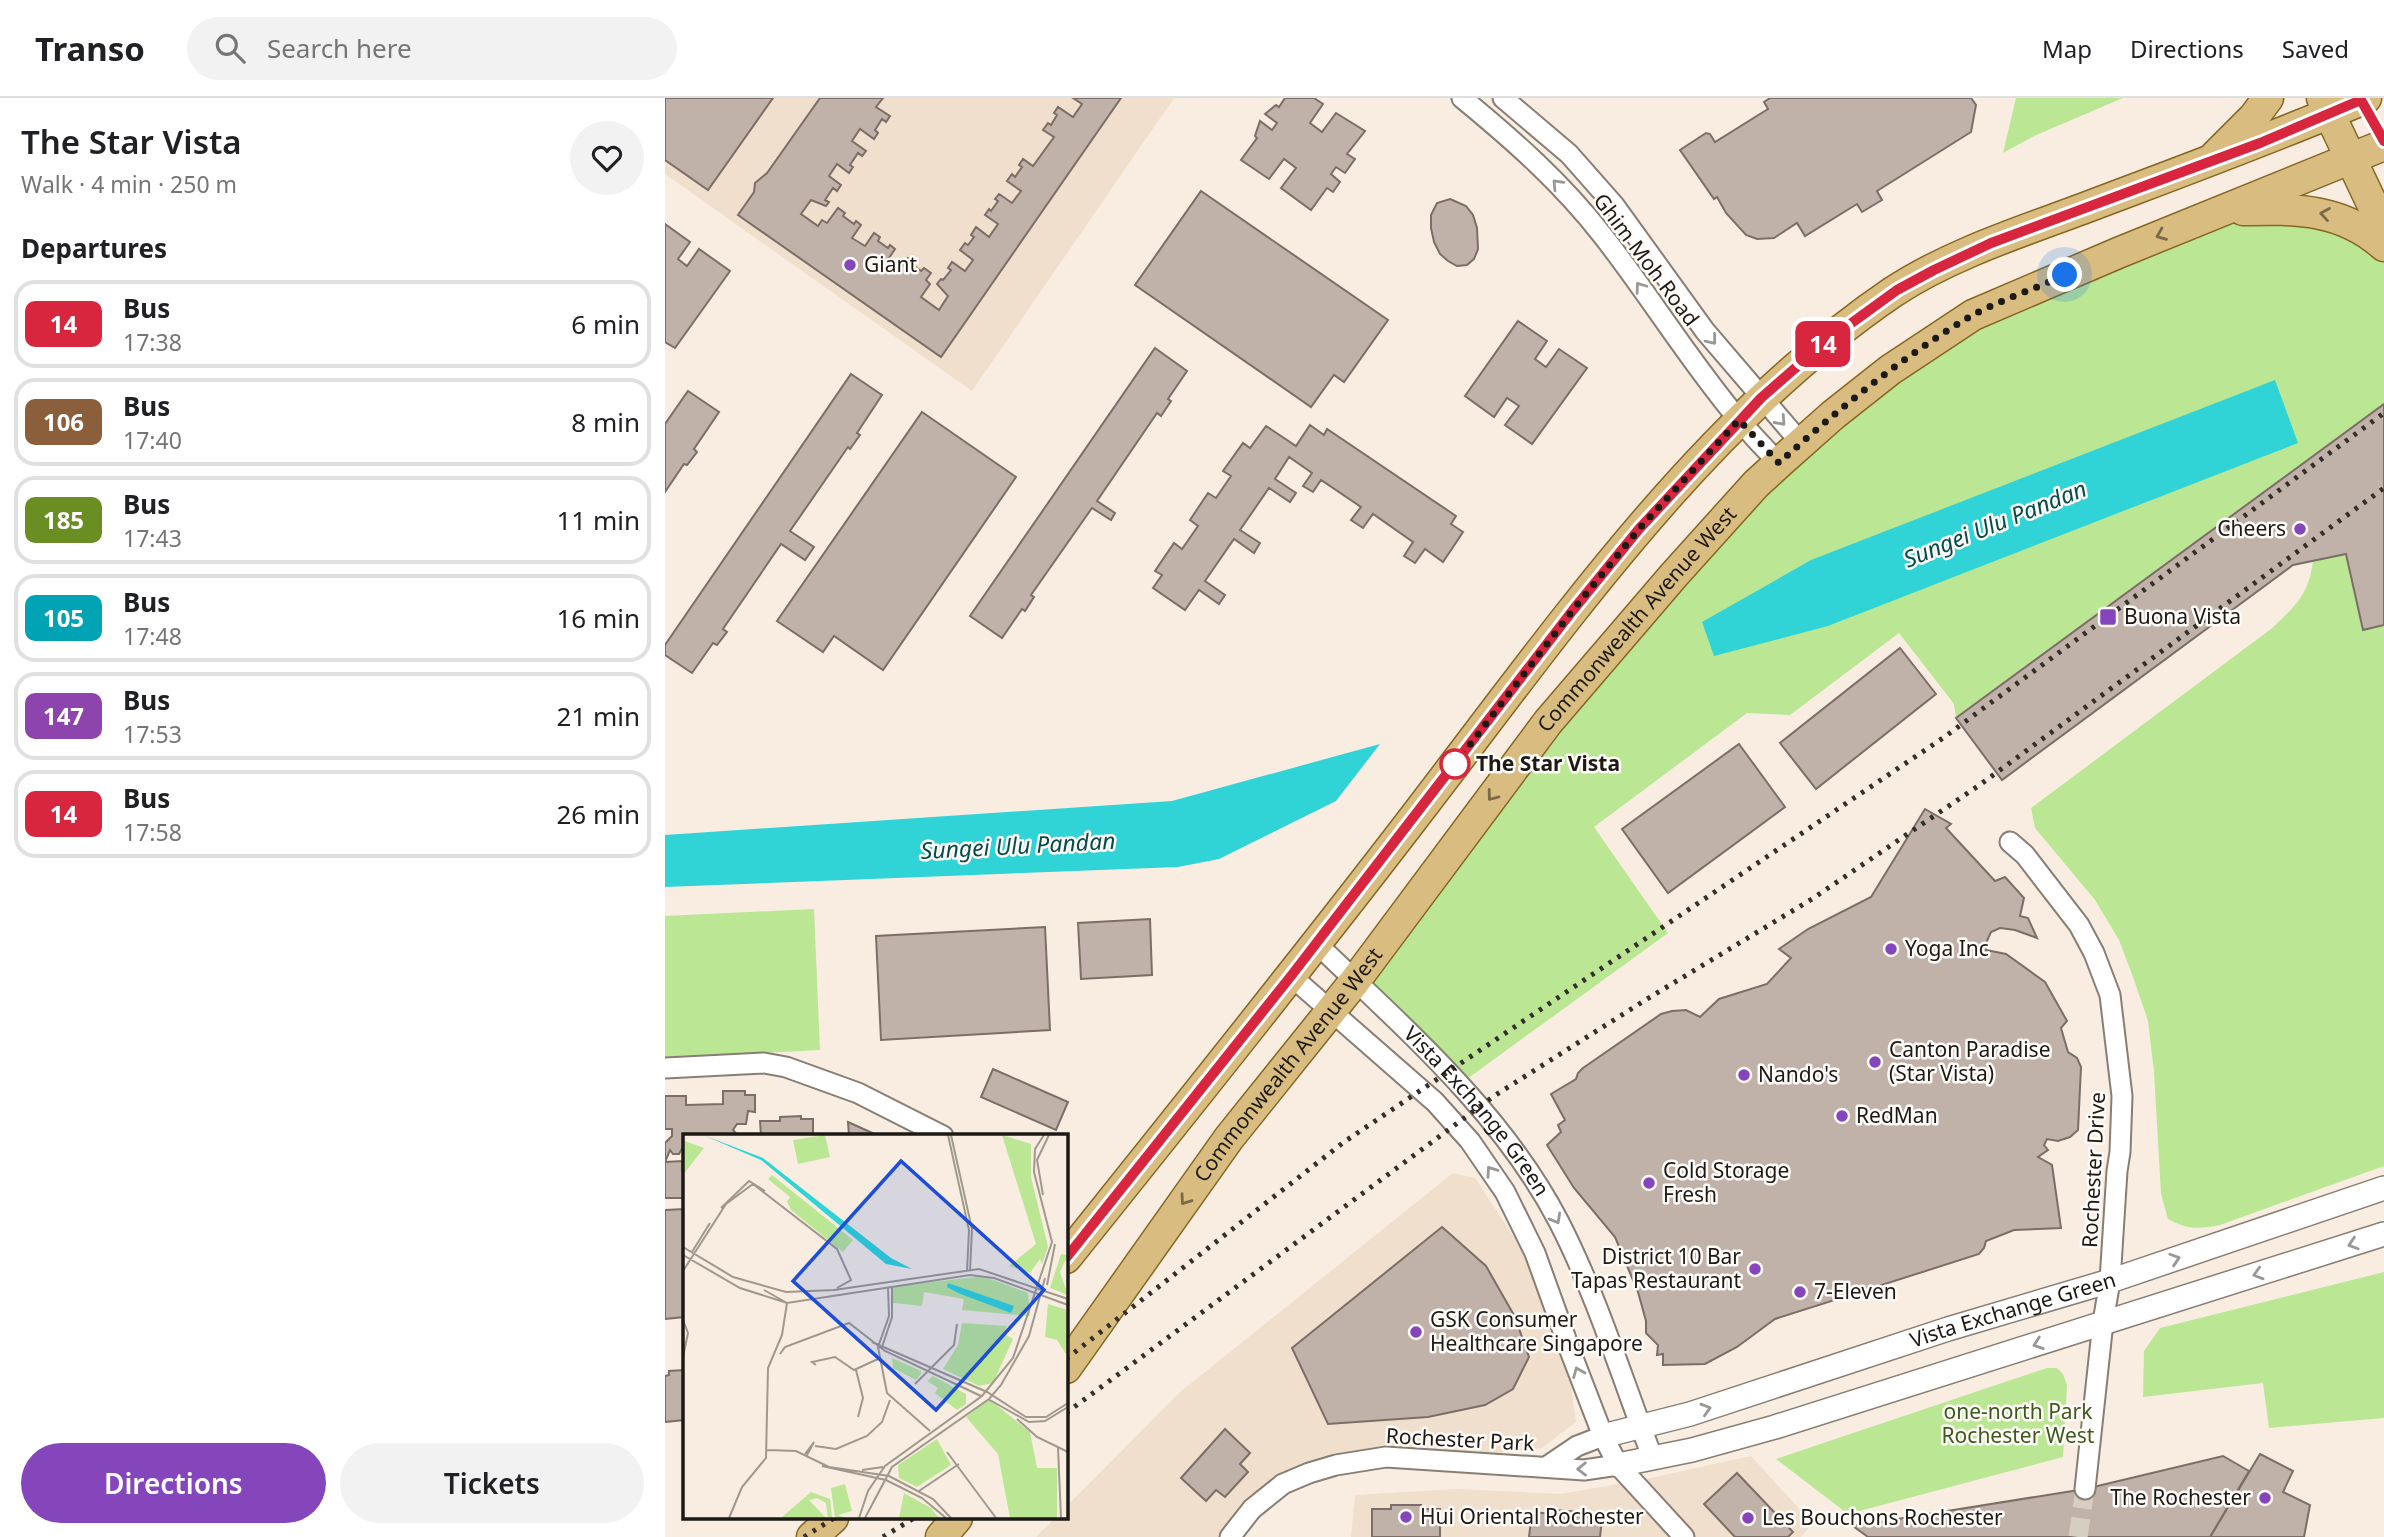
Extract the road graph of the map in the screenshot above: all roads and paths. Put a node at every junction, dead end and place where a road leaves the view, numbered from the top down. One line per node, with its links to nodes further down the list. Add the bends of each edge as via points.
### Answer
1 (1462, 98): 13 (street, Ghim Moh Road, one-way to 1, via 1594,225 1520,146)
2 (1503, 98): 12 (street, Ghim Moh Road, one-way to 12, via 1569,154 1614,205 1686,306)
3 (2267, 98): 8 (main road)
4 (2362, 99): 5 (main road); 6 (main road)
5 (2326, 106): 7 (main road); 8 (main road)
6 (2384, 143): 7 (main road, Commonwealth Avenue West)
7 (2351, 158): 9 (main road, Commonwealth Avenue West); 10 (main road)
8 (2210, 161): 12 (main road, via 1991,243 1915,280 1824,343)
9 (2225, 211): 11 (main road, one-way to 9, via 2336,216 2290,209); 14 (main road, Commonwealth Avenue West, one-way to 14, via 1973,315 1890,370)
10 (2384, 229)
11 (2384, 246)
12 (1761, 398): 13 (main road); 14 (street, Ghim Moh Road, one-way to 14)
13 (1739, 420): 15 (street, Ghim Moh Road); 17 (main road, via 1639,529 1573,610)
14 (1801, 443): 15 (main road, Commonwealth Avenue West)
15 (1779, 463): 19 (main road, Commonwealth Avenue West, one-way to 19, via 1674,575 1548,722)
16 (2010, 842): 26 (street, Rochester Drive, via 2079,925 2110,995 2122,1096)
17 (1316, 943): 18 (main road); 19 (street, Vista Exchange Green)
18 (1291, 976): 20 (street, Vista Exchange Green); 25 (main road)
19 (1355, 981): 20 (main road, Commonwealth Avenue West); 29 (street, Vista Exchange Green, one-way to 29, via 1460,1084 1535,1182 1559,1222)
20 (1331, 1010): 28 (main road, Commonwealth Avenue West, one-way to 28, via 1229,1138); 30 (street, Vista Exchange Green, one-way to 20, via 1535,1253 1505,1192 1470,1141 1435,1102)
21 (665, 1069): 22 (street, via 764,1063 786,1067 858,1093)
22 (939, 1134)
23 (2384, 1188): 26 (street, Vista Exchange Green, one-way to 23)
24 (2384, 1234): 27 (street, Vista Exchange Green, one-way to 27)
25 (1067, 1257)
26 (2110, 1281): 27 (street, Rochester Drive); 29 (street, Vista Exchange Green, one-way to 26)
27 (2103, 1322): 31 (street, Vista Exchange Green, one-way to 31, via 1775,1427); 34 (street, Rochester Drive)
28 (1067, 1367)
29 (1640, 1426): 30 (street, Vista Exchange Green); 31 (street, Vista Exchange Green)
30 (1604, 1436): 32 (street, Vista Exchange Green); 33 (street, Rochester Park, via 1577,1446)
31 (1653, 1459): 32 (street, Vista Exchange Green)
32 (1618, 1465): 33 (street, Rochester Park, one-way to 33, via 1584,1470); 40 (street)
33 (1546, 1467): 39 (street, Rochester Park, via 1386,1457 1336,1465 1283,1484 1252,1509)
34 (2085, 1489)
35 (830, 1520): 37 (main road)
36 (955, 1520): 38 (main road)
37 (812, 1537)
38 (941, 1537)
39 (1230, 1537)
40 (1684, 1537)

